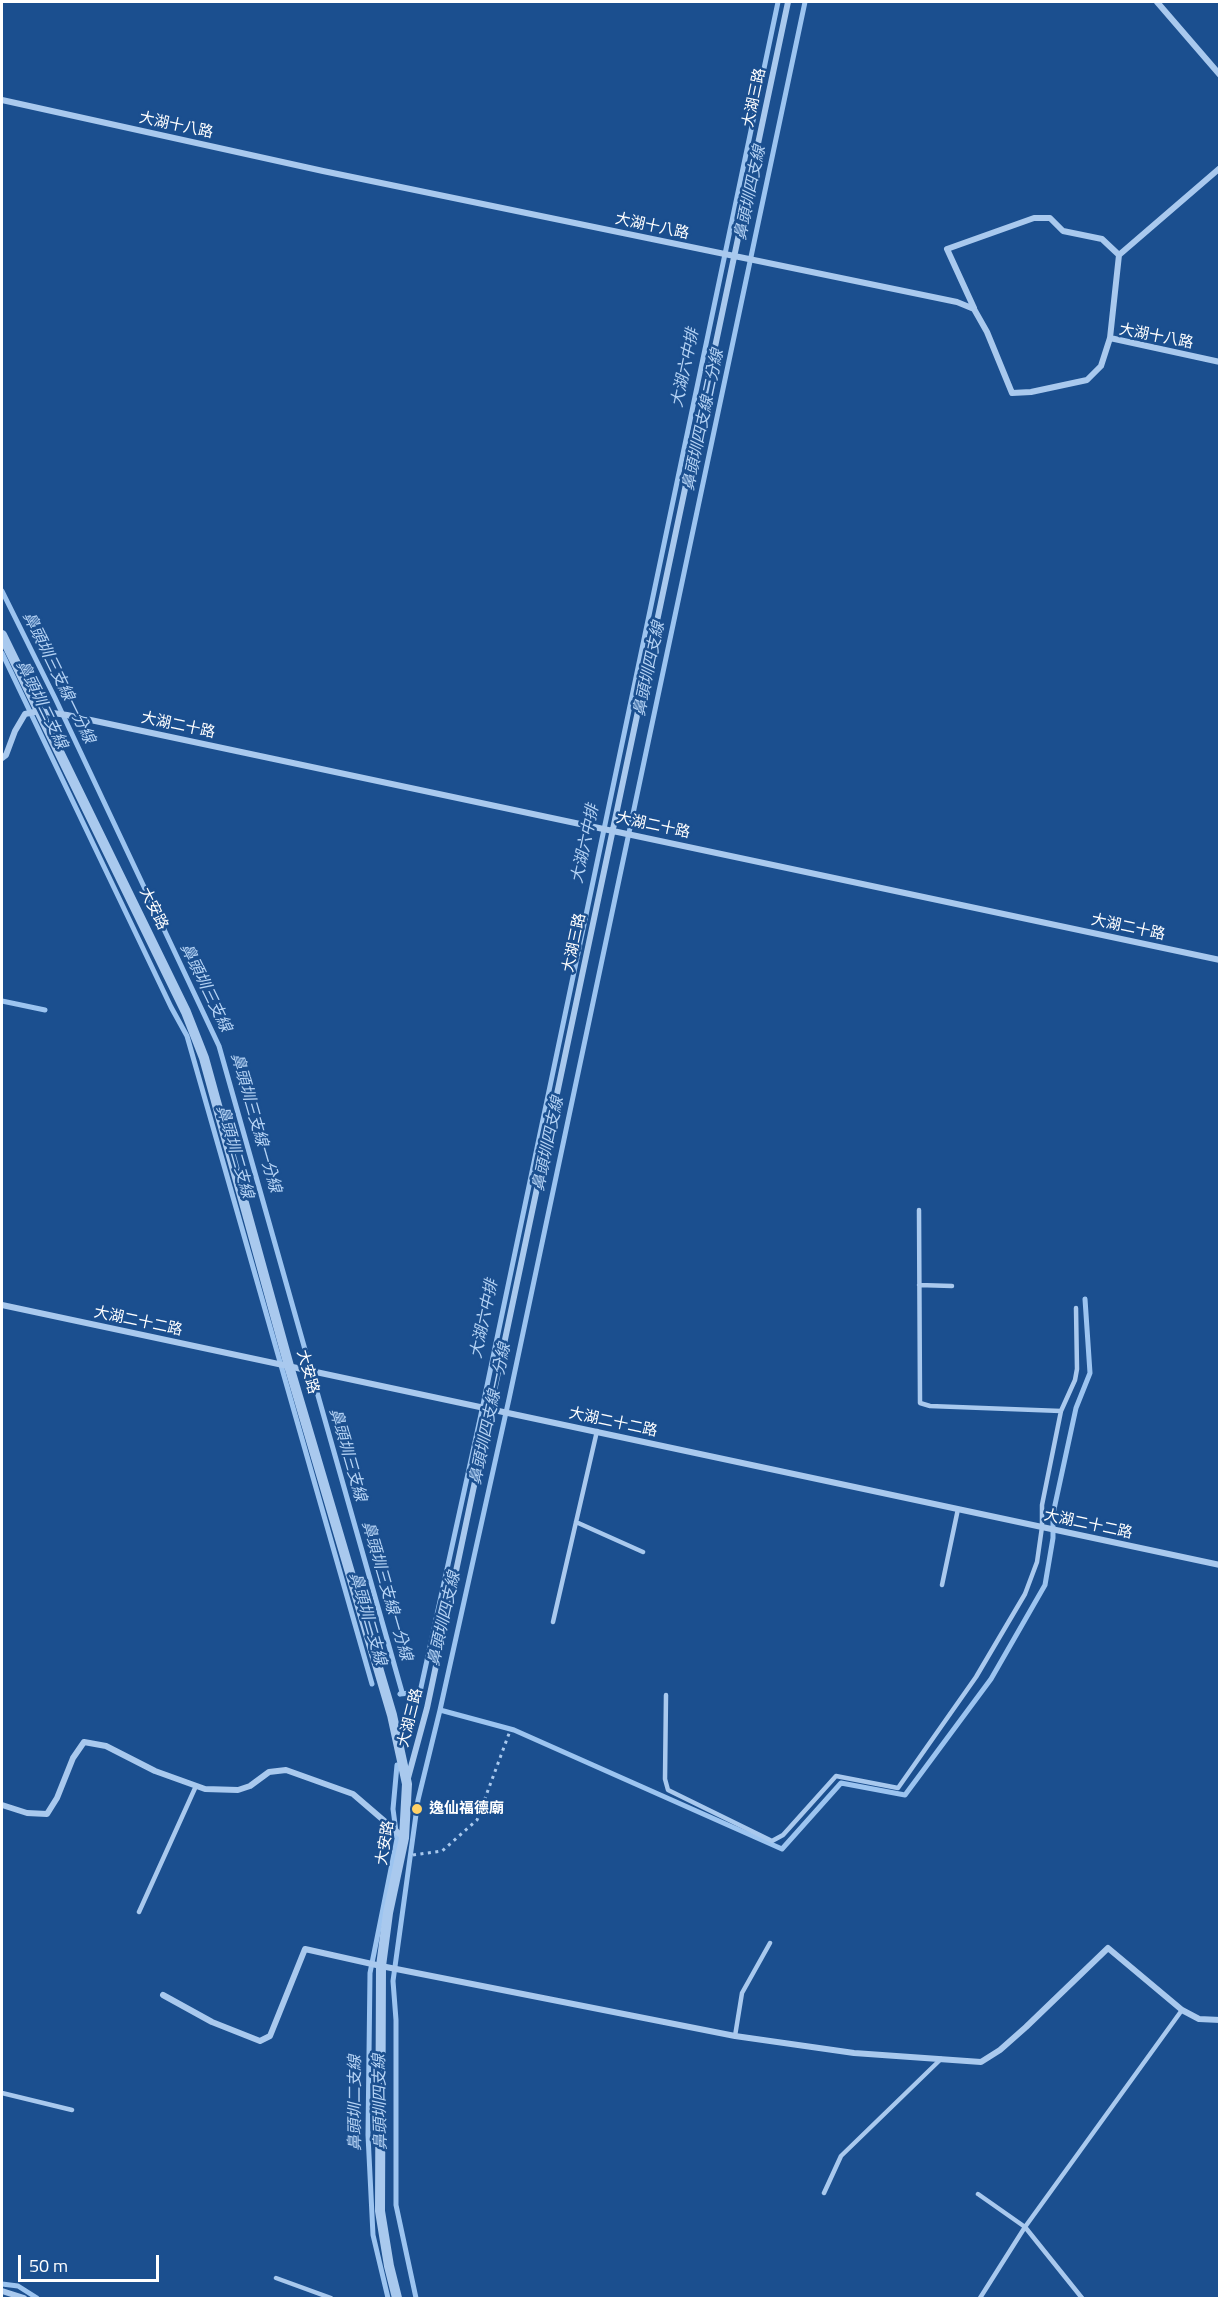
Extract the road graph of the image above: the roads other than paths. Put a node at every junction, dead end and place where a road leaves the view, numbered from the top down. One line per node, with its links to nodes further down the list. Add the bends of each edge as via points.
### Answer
1 (788, 2): 7 (street, 大湖三路)
2 (1158, 2): 3 (street)
3 (1220, 75)
4 (2, 100): 7 (street, 大湖十八路)
5 (1220, 168): 6 (street)
6 (1119, 255): 8 (street, via 1102,239 1063,231 1050,218 1034,218 947,249); 9 (street)
7 (735, 256): 8 (street, 大湖十八路, via 957,302); 14 (street, 大湖三路)
8 (974, 309): 9 (street, 大湖十八路, via 1012,393 1087,380 1101,366)
9 (1110, 338): 10 (street, 大湖十八路)
10 (1220, 362)
11 (2, 635): 12 (street, 大安路)
12 (39, 711): 13 (street, via 25,714); 14 (street, 大湖二十路); 21 (street, 大安路, via 186,1012 204,1058)
13 (2, 758)
14 (611, 829): 15 (street, 大湖二十路); 22 (street, 大湖三路)
15 (1220, 960)
16 (919, 1210): 17 (lane)
17 (919, 1285): 18 (lane); 23 (lane, via 920,1403)
18 (952, 1286)
19 (2, 1305): 21 (street, 大湖二十二路)
20 (1076, 1308): 23 (lane, via 1077,1369)
21 (289, 1366): 22 (street, 大湖二十二路); 33 (street, 大安路, via 392,1715)
22 (490, 1410): 24 (street, 大湖二十二路); 33 (street, 大湖三路, via 427,1708)
23 (1061, 1411): 27 (lane, via 1042,1504)
24 (597, 1431): 25 (street, 大湖二十二路); 26 (lane)
25 (958, 1509): 27 (street, 大湖二十二路); 30 (lane)
26 (576, 1522): 28 (lane); 31 (lane)
27 (1042, 1527): 29 (street, 大湖二十二路); 32 (lane, via 1037,1562 1025,1594 976,1677 898,1788 836,1776 783,1835 772,1841 668,1790)
28 (643, 1552)
29 (1220, 1565)
30 (942, 1584)
31 (553, 1623)
32 (666, 1695)
33 (407, 1784): 36 (street, 大安路)
34 (195, 1786): 35 (street, via 106,1746 84,1742 47,1814); 36 (street, via 238,1790 269,1772 286,1770 353,1794); 37 (lane)
35 (2, 1806)
36 (404, 1838): 39 (street, 大安路)
37 (139, 1912)
38 (770, 1943): 43 (lane, via 742,1993)
39 (381, 1966): 40 (street, via 305,1950 270,2036 260,2041 212,2022); 43 (street); 54 (street, 大安路, via 380,2211)
40 (163, 1995)
41 (1182, 2010): 42 (street, via 1199,2019); 44 (street, via 1108,1948 1000,2050 981,2062); 49 (lane)
42 (1220, 2020)
43 (735, 2036): 44 (street, via 854,2053)
44 (941, 2059): 47 (lane, via 841,2156)
45 (2, 2093): 46 (lane)
46 (72, 2110)
47 (824, 2193)
48 (978, 2194): 49 (lane)
49 (1025, 2227): 55 (lane); 56 (lane)
50 (276, 2278): 53 (lane)
51 (2, 2291): 52 (street)
52 (24, 2298)
53 (331, 2298)
54 (397, 2298)
55 (980, 2298)
56 (1082, 2298)

